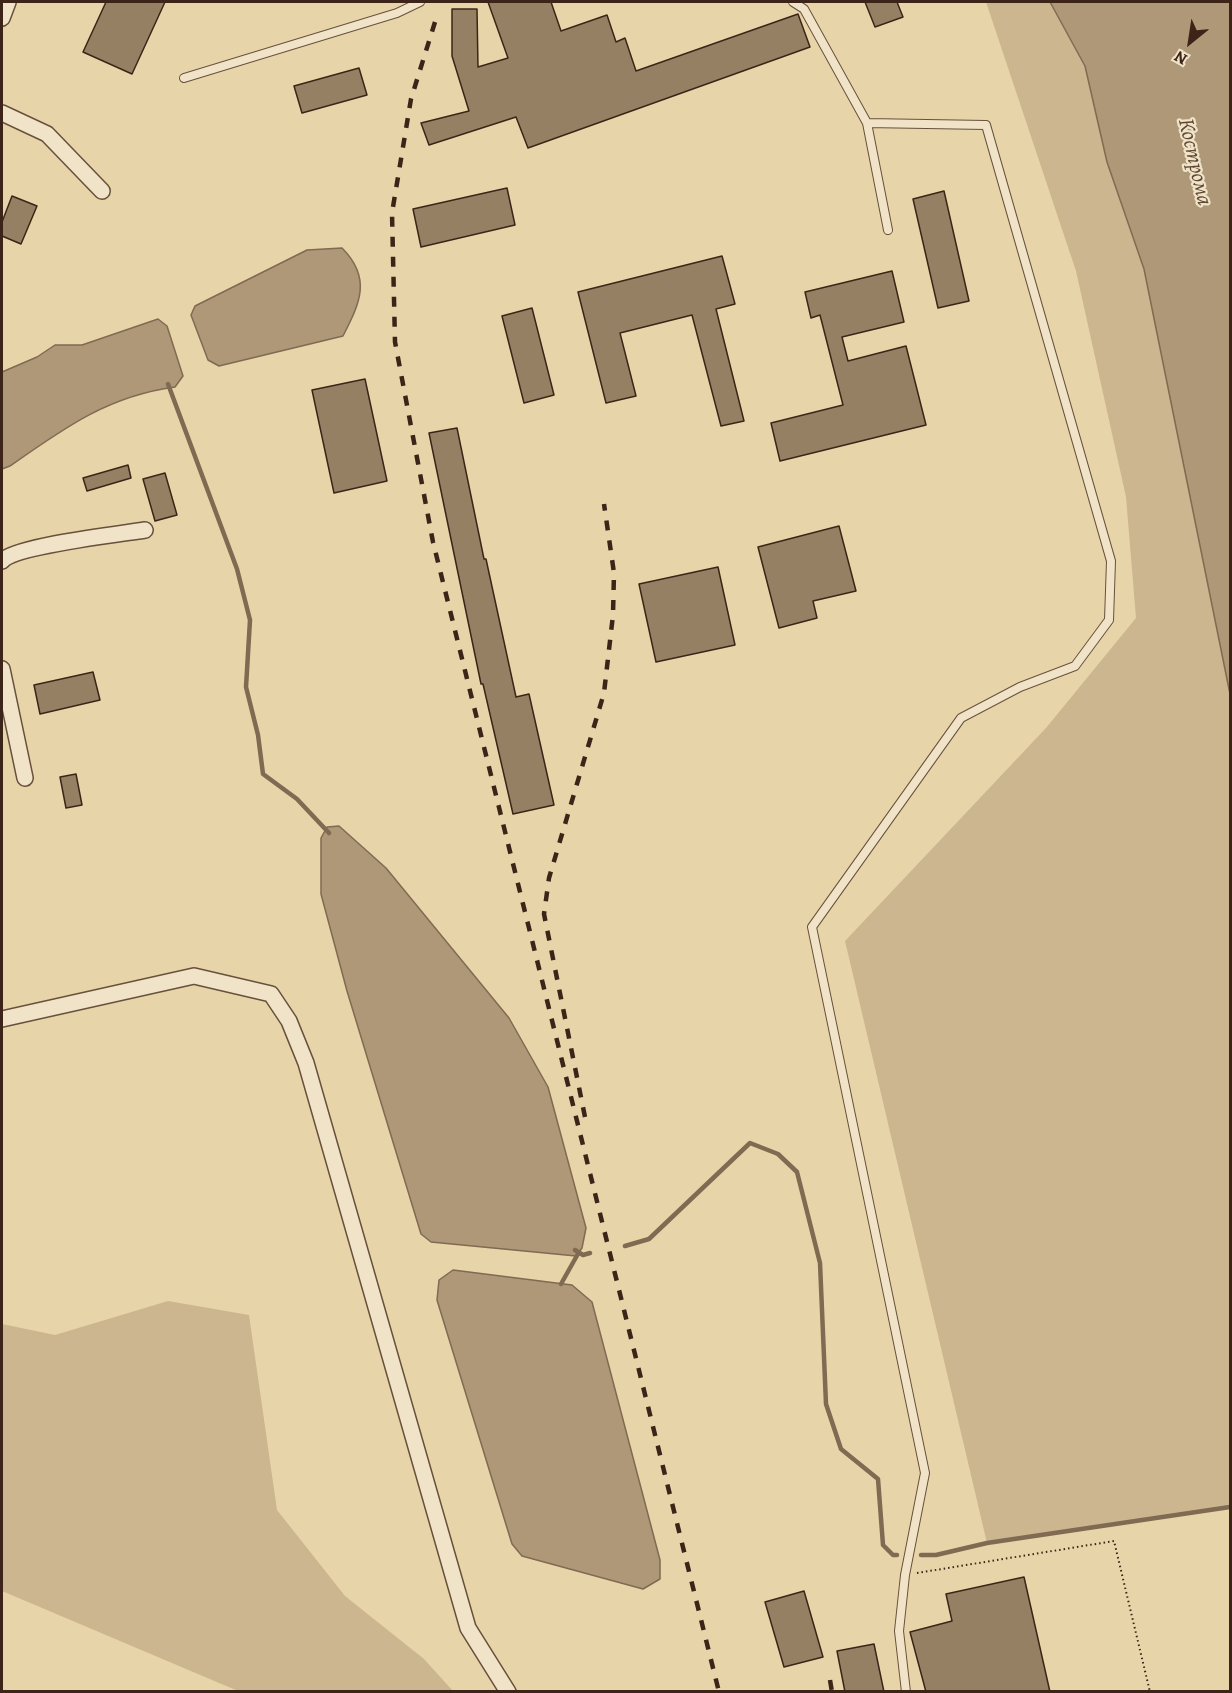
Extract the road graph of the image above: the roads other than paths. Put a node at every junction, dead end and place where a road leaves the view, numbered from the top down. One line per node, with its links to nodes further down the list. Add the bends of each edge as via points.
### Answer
1 (8, 2): 4 (street)
2 (420, 2): 5 (lane, via 397,13)
3 (793, 2): 7 (lane, via 804,9)
4 (2, 18)
5 (184, 78)
6 (2, 113): 8 (street, via 48,134)
7 (867, 123): 9 (lane); 16 (lane, via 986,125 1111,561 1109,620 1075,666 1020,687 960,718 812,927 925,1473 905,1575 899,1631)
8 (102, 191)
9 (888, 230)
10 (145, 530): 11 (street, via 35,549 6,556)
11 (2, 561)
12 (2, 669): 13 (street)
13 (25, 778)
14 (2, 1019): 15 (street, via 194,976 271,994 289,1021 306,1063 468,1628)
15 (508, 1692)
16 (906, 1692)

